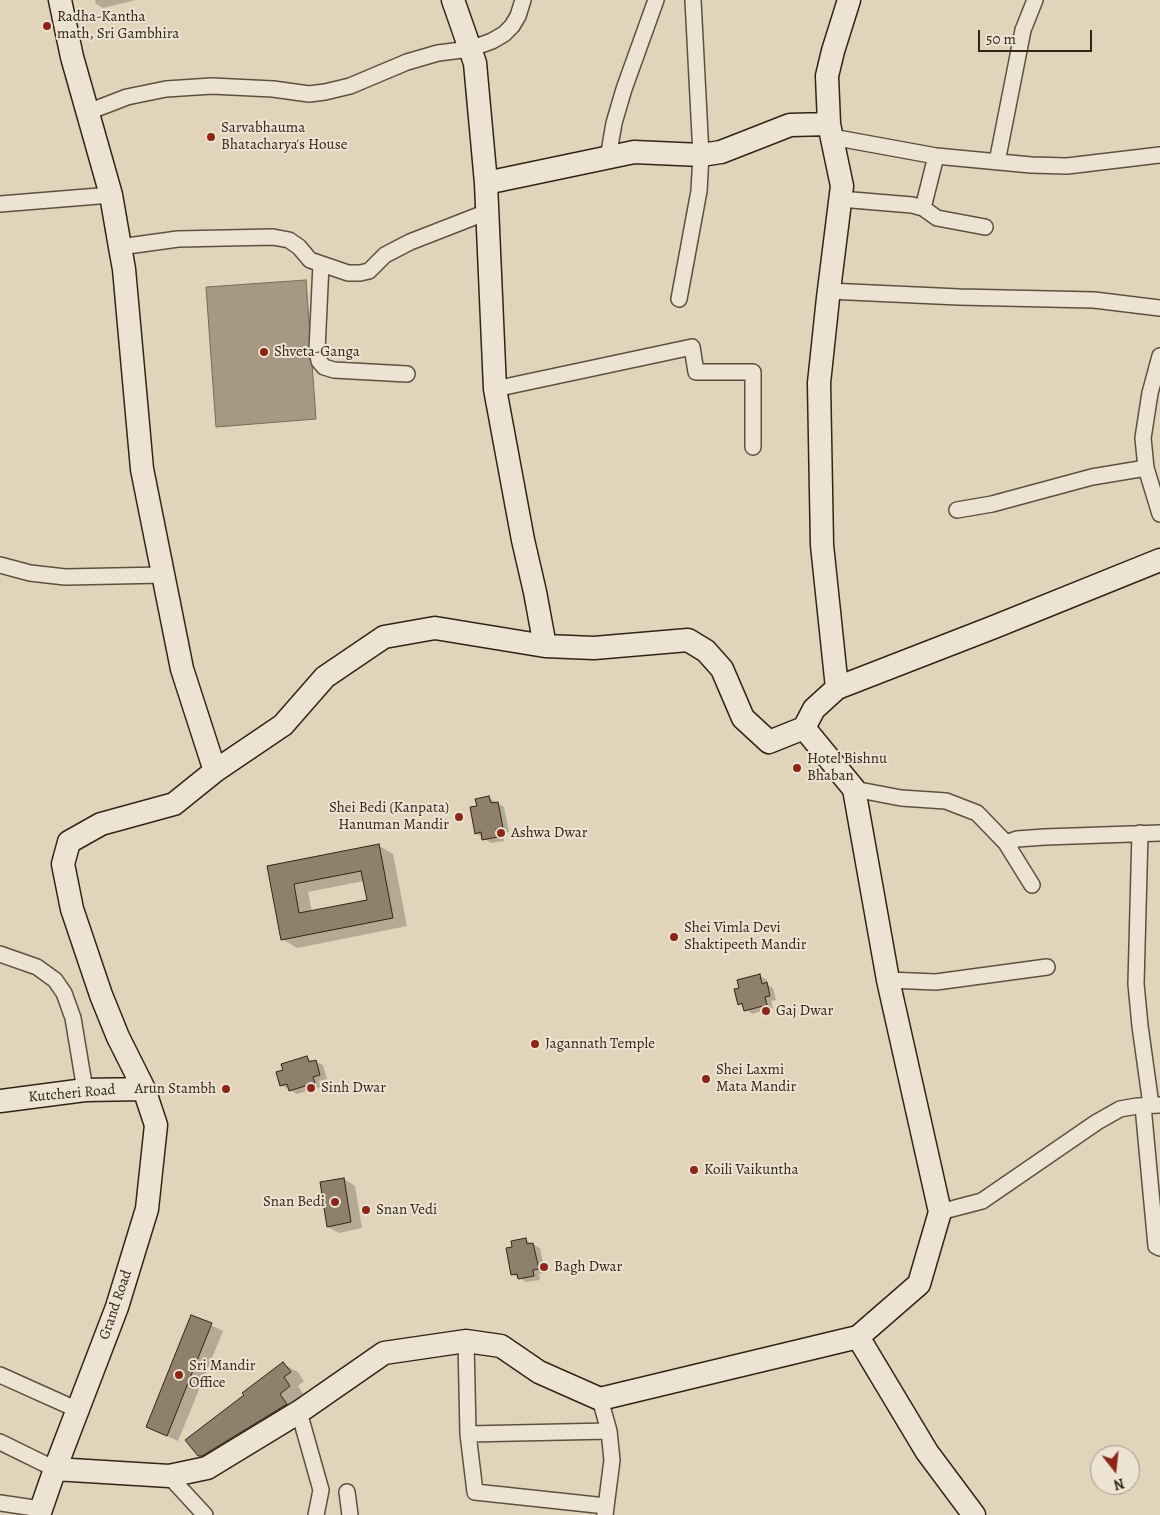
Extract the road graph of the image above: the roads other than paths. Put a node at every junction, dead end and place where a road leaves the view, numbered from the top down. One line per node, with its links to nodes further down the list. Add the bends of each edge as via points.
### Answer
1 (60, 0): 9 (street)
2 (453, 0): 8 (street)
3 (523, 0): 8 (street, via 518,16 504,34)
4 (656, 0): 14 (street, via 624,89)
5 (693, 0): 11 (street)
6 (849, 0): 10 (street, via 827,76)
7 (1035, 0): 15 (street, via 1023,30)
8 (470, 49): 9 (street, via 438,53 407,62 350,86 325,92 309,94 212,86 166,89 128,97); 16 (street, via 475,63)
9 (88, 112): 17 (street)
10 (830, 131): 11 (street, via 790,126 721,152); 13 (street); 18 (street, via 842,186)
11 (701, 155): 14 (street, via 634,152); 26 (street, via 699,191)
12 (1160, 155): 15 (street, via 1066,166)
13 (936, 156): 15 (street); 20 (street)
14 (608, 158): 16 (street)
15 (997, 162)
16 (486, 183): 21 (street)
17 (111, 195): 19 (street); 23 (street)
18 (840, 199): 20 (street); 25 (street)
19 (0, 204)
20 (923, 208): 22 (street, via 937,218)
21 (487, 212): 24 (street, via 410,242 384,255 369,271 348,273); 30 (street)
22 (985, 227)
23 (120, 247): 24 (street, via 178,239 273,237 289,240 310,260); 37 (street, via 142,469)
24 (321, 264): 29 (street, via 319,361 324,367 334,370)
25 (828, 291): 27 (street, via 1094,300); 39 (street, via 819,383 822,536)
26 (680, 299)
27 (1160, 308)
28 (1160, 356): 32 (street, via 1143,438)
29 (408, 374)
30 (495, 389): 31 (street, via 692,347 696,372 753,372); 38 (street)
31 (753, 447)
32 (1146, 468): 33 (street, via 1092,477); 34 (street)
33 (957, 510)
34 (1160, 514)
35 (1160, 560): 39 (street)
36 (0, 565): 37 (street, via 65,577)
37 (164, 575): 41 (street, via 182,669)
38 (544, 646): 40 (street, Grand Road, via 594,648 688,640 706,651 722,669 743,718 769,742); 41 (street, Grand Road, via 435,628 384,637 325,677 283,725)
39 (837, 688): 40 (street, via 814,709)
40 (804, 728): 42 (street)
41 (215, 771): 50 (street, Grand Road, via 174,804 101,824 69,842 63,864 72,909 101,995)
42 (854, 789): 45 (street, via 901,798 946,801 977,813); 49 (street)
43 (1140, 833): 44 (street); 45 (street); 53 (street, via 1136,984)
44 (1160, 833)
45 (1006, 842): 46 (street)
46 (1032, 885)
47 (0, 954): 51 (street, via 37,967 56,980 73,1018)
48 (1047, 967): 49 (street, via 936,982)
49 (888, 980): 54 (street)
50 (144, 1089): 51 (street, Kutcheri Road); 60 (street, Grand Road, via 156,1125 147,1209 117,1307)
51 (84, 1090): 52 (street, Kutcheri Road)
52 (0, 1101)
53 (1151, 1105): 54 (street, via 1120,1109 982,1201); 55 (street, via 1156,1246)
54 (940, 1212): 56 (street, via 919,1284)
55 (1160, 1248)
56 (858, 1336): 59 (street); 74 (street, via 927,1452)
57 (466, 1341): 59 (street, via 501,1346 539,1372); 61 (street, via 384,1353); 63 (street)
58 (0, 1376): 60 (street)
59 (600, 1399): 62 (street)
60 (78, 1410): 65 (street, Grand Road)
61 (299, 1412): 66 (street, via 207,1468); 72 (street, via 321,1490)
62 (609, 1431): 63 (street); 69 (street, via 612,1460)
63 (468, 1434): 69 (street, via 475,1492)
64 (0, 1442): 65 (street)
65 (55, 1469): 66 (street); 70 (street, Grand Road)
66 (169, 1476): 71 (street)
67 (347, 1492): 73 (street)
68 (0, 1503): 70 (street)
69 (606, 1510)
70 (40, 1512)
71 (205, 1515)
72 (316, 1515)
73 (350, 1515)
74 (974, 1515)

